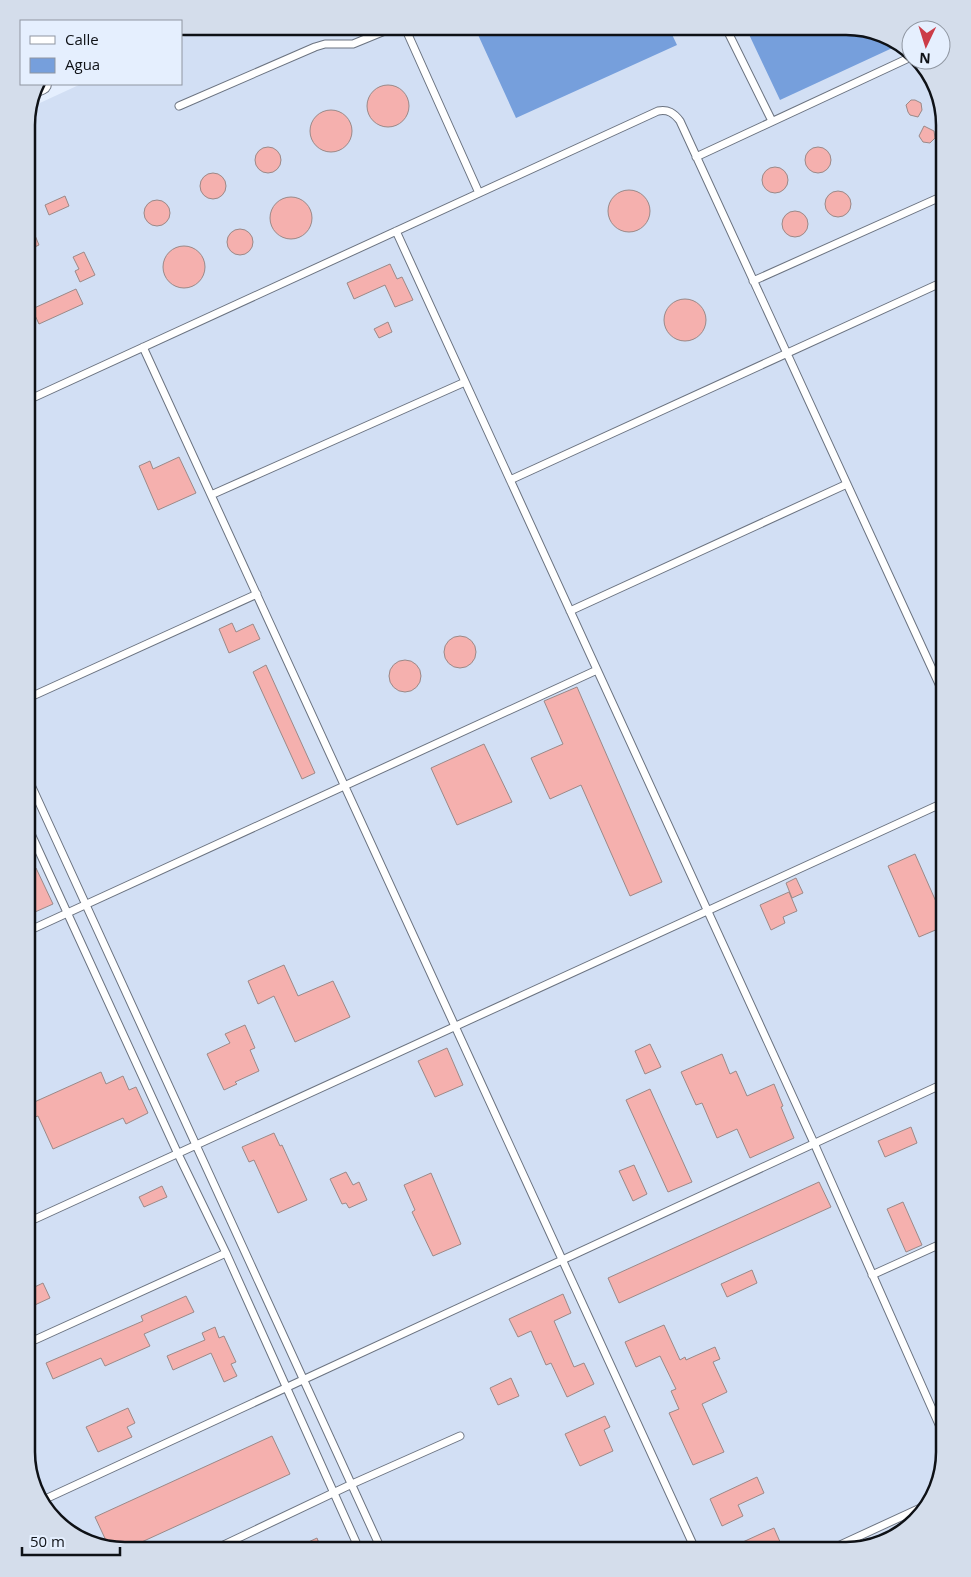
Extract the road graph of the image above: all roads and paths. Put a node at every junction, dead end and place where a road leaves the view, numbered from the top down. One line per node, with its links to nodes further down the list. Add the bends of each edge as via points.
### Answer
1 (376, 35): 5 (lane, via 353,44 315,47)
2 (408, 35): 8 (lane)
3 (729, 35): 6 (lane)
4 (901, 62): 6 (lane)
5 (179, 106)
6 (772, 121): 7 (lane)
7 (696, 156): 8 (lane, via 675,115 658,111); 11 (lane)
8 (479, 193): 10 (lane)
9 (936, 199): 11 (lane)
10 (396, 231): 13 (lane); 15 (lane)
11 (753, 281): 14 (lane)
12 (936, 285): 14 (lane)
13 (143, 347): 16 (lane); 19 (lane)
14 (786, 353): 17 (lane); 18 (lane)
15 (465, 382): 17 (lane); 19 (lane)
16 (35, 397)
17 (510, 480): 21 (lane)
18 (847, 484): 21 (lane); 23 (lane)
19 (211, 495): 20 (lane)
20 (257, 594): 24 (lane); 25 (lane)
21 (570, 611): 22 (lane)
22 (597, 670): 25 (lane); 30 (lane)
23 (936, 677)
24 (35, 695)
25 (344, 785): 29 (lane); 33 (lane)
26 (35, 794): 29 (lane)
27 (936, 806): 30 (lane)
28 (35, 842): 31 (lane)
29 (86, 904): 31 (lane); 36 (lane)
30 (707, 911): 33 (lane); 35 (lane)
31 (68, 913): 32 (lane); 37 (lane)
32 (35, 928)
33 (455, 1027): 36 (lane); 41 (lane)
34 (936, 1087): 35 (lane)
35 (814, 1143): 41 (lane); 42 (lane)
36 (196, 1145): 37 (lane); 44 (lane)
37 (178, 1154): 38 (lane); 40 (lane)
38 (35, 1219)
39 (936, 1246): 42 (lane)
40 (226, 1253): 43 (lane); 45 (lane)
41 (563, 1261): 44 (lane); 55 (lane)
42 (872, 1275): 46 (lane)
43 (35, 1340)
44 (304, 1381): 45 (lane); 48 (lane)
45 (286, 1389): 49 (lane); 50 (lane)
46 (936, 1418)
47 (460, 1436): 48 (lane)
48 (352, 1484): 49 (lane); 54 (lane)
49 (334, 1493): 52 (lane); 53 (lane)
50 (48, 1498)
51 (914, 1510): 56 (lane)
52 (230, 1542)
53 (356, 1542)
54 (378, 1542)
55 (692, 1542)
56 (846, 1542)

